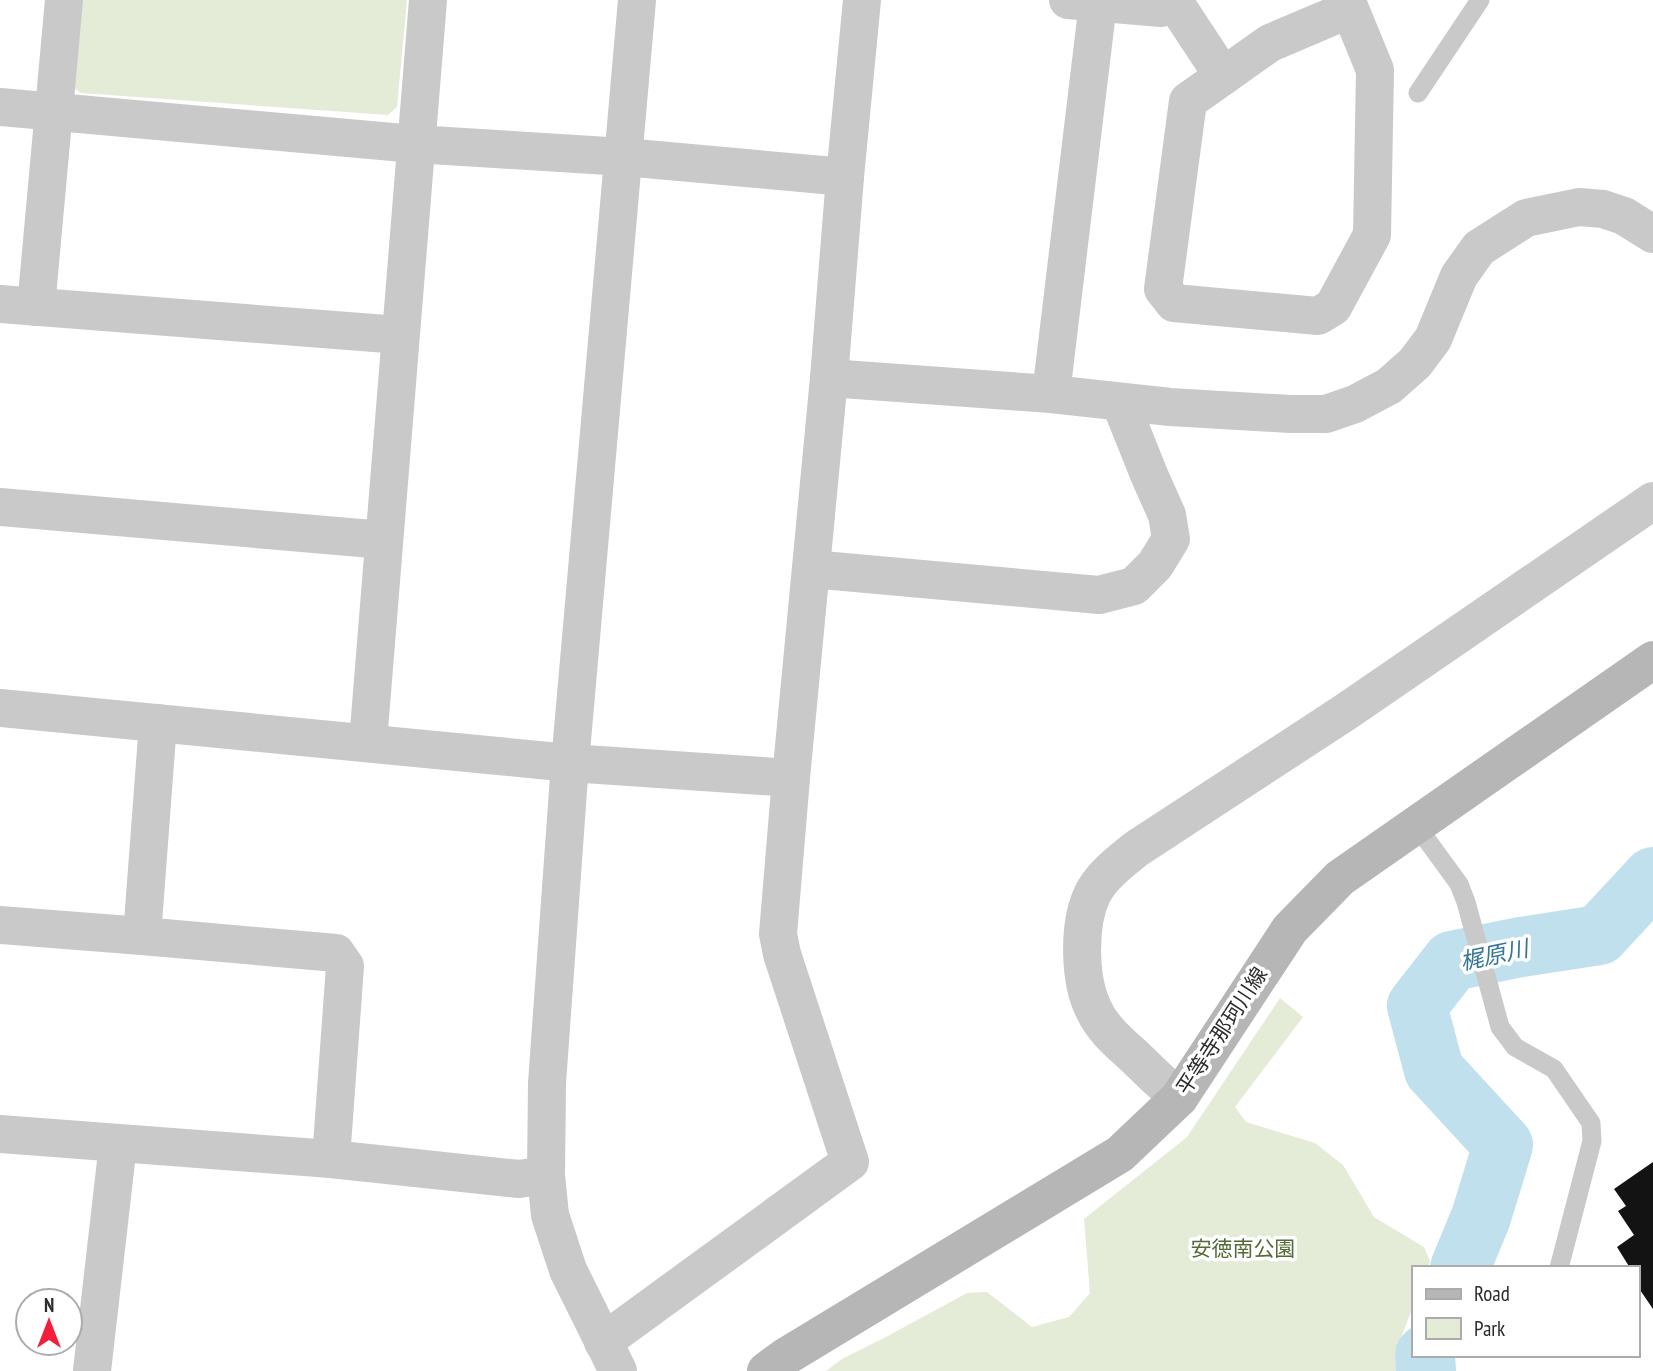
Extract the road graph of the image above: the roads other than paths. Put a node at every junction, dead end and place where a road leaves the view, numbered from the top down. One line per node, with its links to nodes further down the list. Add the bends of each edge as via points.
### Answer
1 (64, 0): 12 (street)
2 (428, 0): 13 (street)
3 (638, 0): 14 (street)
4 (862, 0): 15 (street)
5 (1172, 0): 7 (street, via 1161,8); 9 (street)
6 (1480, 0): 10 (lane)
7 (1083, 1): 20 (street)
8 (1361, 5): 9 (street, via 1270,43); 9 (street, via 1375,70 1372,235 1333,307 1318,316 1174,303 1163,289 1188,101)
9 (1223, 76)
10 (1418, 93)
11 (0, 107): 12 (street)
12 (54, 111): 13 (street); 17 (street)
13 (415, 144): 14 (street); 18 (street)
14 (624, 157): 15 (street); 30 (street)
15 (845, 177): 19 (street)
16 (1653, 234): 21 (street, via 1603,209 1579,207 1526,218 1479,248 1460,276 1433,339 1415,363 1389,386 1336,411 1290,414)
17 (18, 306): 18 (street)
18 (400, 335): 24 (street)
19 (829, 378): 20 (street); 25 (street)
20 (1051, 394): 21 (street)
21 (1120, 402): 25 (street, via 1167,515 1171,538 1135,586 1099,595)
22 (1653, 501): 35 (street, via 1111,869 1092,895 1083,928 1082,953 1093,1010 1111,1035)
23 (0, 507): 24 (street)
24 (384, 540): 29 (street)
25 (811, 569): 31 (street)
26 (1653, 660): 32 (main road, 平等寺那珂川線)
27 (0, 708): 28 (street)
28 (158, 723): 29 (street); 34 (street)
29 (368, 742): 30 (street)
30 (570, 763): 31 (street); 39 (street, via 547,1083)
31 (791, 778): 41 (street, via 778,934 850,1162)
32 (1416, 825): 35 (main road, 平等寺那珂川線, via 1340,878 1290,929); 40 (lane, via 1466,902 1500,1027 1515,1047 1554,1069 1591,1123 1592,1141)
33 (0, 925): 34 (street)
34 (142, 936): 38 (street, via 336,953 345,966)
35 (1179, 1098): 43 (main road, 平等寺那珂川線, via 1120,1154)
36 (0, 1134): 37 (street)
37 (117, 1143): 38 (street); 42 (street)
38 (331, 1159): 39 (street, via 519,1179)
39 (546, 1175): 41 (street, via 550,1216 568,1270)
40 (1560, 1266)
41 (610, 1356)
42 (92, 1371)
43 (766, 1371)

